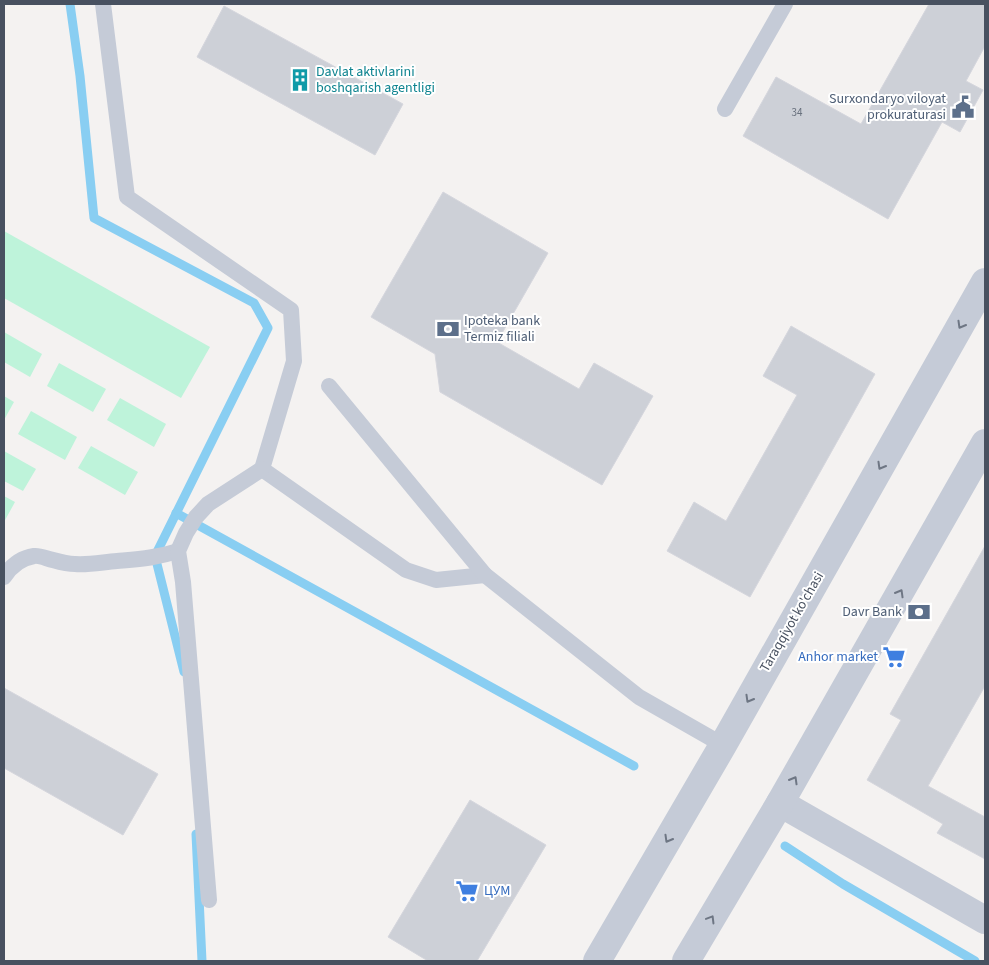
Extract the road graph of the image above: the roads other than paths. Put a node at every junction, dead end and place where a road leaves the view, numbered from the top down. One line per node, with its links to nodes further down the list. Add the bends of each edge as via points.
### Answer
1 (103, 4): 7 (lane, via 127,197 291,310 294,361)
2 (785, 4): 3 (lane)
3 (725, 109)
4 (985, 282): 11 (street, Taraqqiyot ko'chasi, one-way to 11)
5 (330, 386): 9 (lane)
6 (985, 443): 12 (street, one-way to 6)
7 (262, 469): 8 (lane, via 208,504 196,516); 9 (lane, via 406,570 436,580)
8 (178, 551): 10 (lane, via 98,564 75,564 36,556 20,560); 13 (lane)
9 (486, 575): 11 (lane, via 639,698)
10 (4, 577)
11 (723, 745): 15 (street, Taraqqiyot ko'chasi, one-way to 15)
12 (780, 803): 14 (street); 16 (street, one-way to 12)
13 (209, 900)
14 (985, 920)
15 (597, 961)
16 (686, 961)

